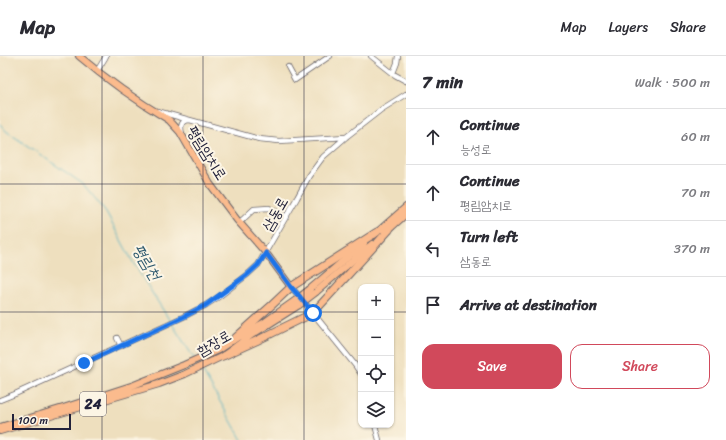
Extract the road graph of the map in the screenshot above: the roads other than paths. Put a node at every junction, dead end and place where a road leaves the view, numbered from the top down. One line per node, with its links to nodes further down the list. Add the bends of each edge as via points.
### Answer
1 (78, 56): 7 (main road, 평림암치로)
2 (106, 56): 7 (street)
3 (330, 56): 6 (street, via 295,80)
4 (371, 56): 8 (street)
5 (398, 56): 8 (street)
6 (288, 67)
7 (97, 71): 11 (main road, 평림암치로)
8 (393, 73): 9 (street)
9 (406, 81)
10 (406, 94): 14 (street, 삼동로)
11 (153, 110): 12 (street); 13 (main road, 평림암치로, via 169,120)
12 (191, 120): 13 (street, via 182,124); 14 (street, via 260,139 279,141)
13 (182, 136): 18 (main road, 평림암치로, via 210,184)
14 (346, 137): 17 (street, 삼동로, via 319,162)
15 (406, 207): 20 (main road, 함장로 / 24)
16 (406, 214): 19 (main road, 함장로 / 24)
17 (287, 216): 18 (street, via 269,208 254,210); 21 (street, 삼동로)
18 (239, 223): 21 (main road, 평림암치로)
19 (389, 230): 23 (main road, 함장로 / 24); 25 (highway)
20 (377, 232): 22 (highway); 23 (main road, 함장로 / 24)
21 (266, 253): 22 (main road, 평림암치로); 28 (street, 삼동로, via 247,275 206,305)
22 (291, 287): 25 (street); 27 (highway)
23 (313, 291): 24 (main road, 함장로 / 24, bridge)
24 (297, 303): 27 (main road, 함장로); 29 (main road, 함장로 / 24)
25 (313, 313): 29 (highway, via 256,341); 30 (street)
26 (117, 338): 28 (street)
27 (233, 340): 29 (main road, 함장로)
28 (121, 346): 31 (street, 삼동로)
29 (220, 355): 32 (main road, 함장로); 34 (main road, 함장로 / 24, via 185,374 159,384)
30 (358, 370)
31 (0, 400)
32 (0, 427)
33 (376, 428): 35 (street)
34 (0, 431)
35 (379, 440)

